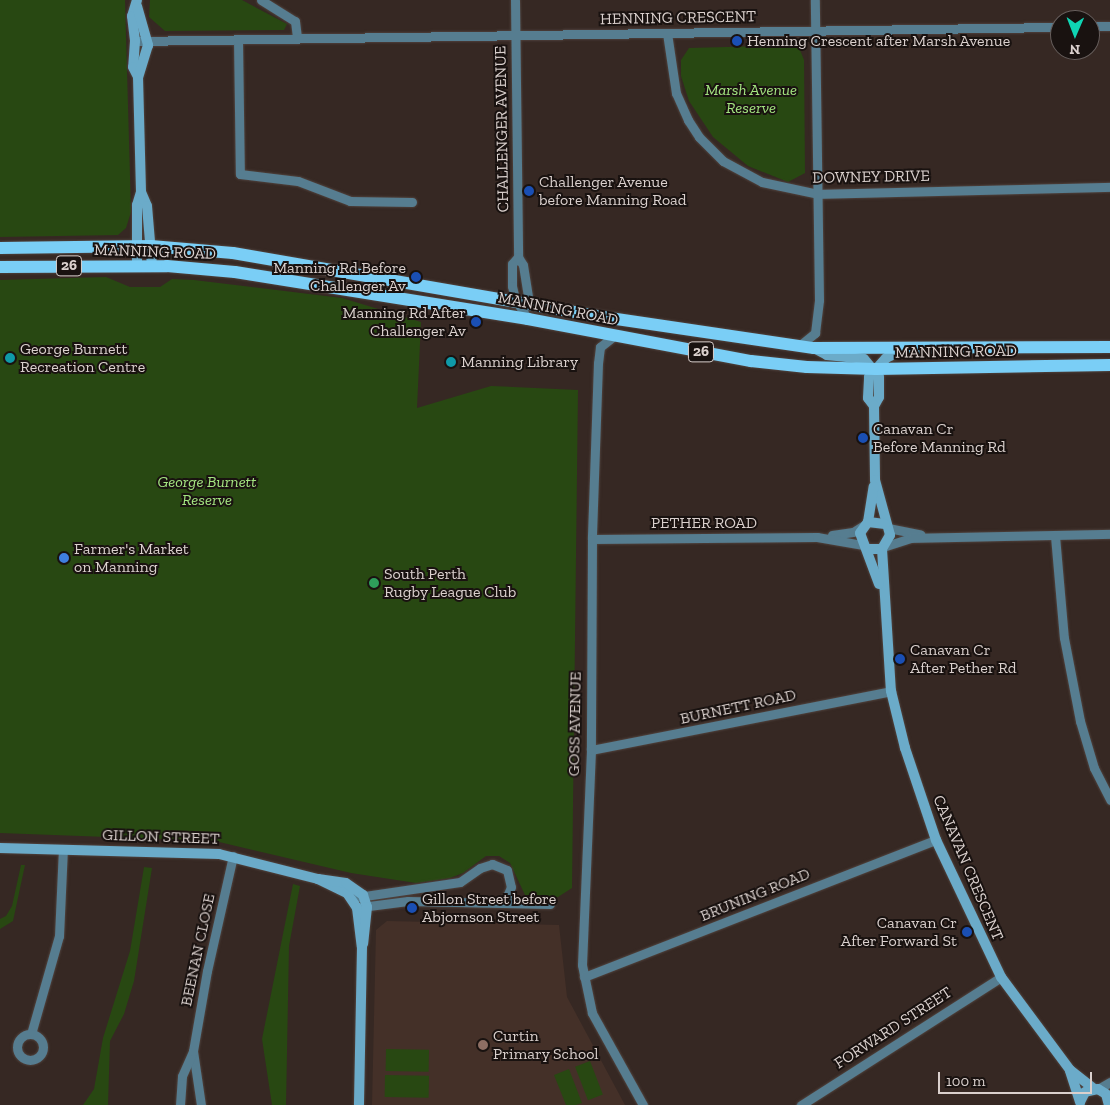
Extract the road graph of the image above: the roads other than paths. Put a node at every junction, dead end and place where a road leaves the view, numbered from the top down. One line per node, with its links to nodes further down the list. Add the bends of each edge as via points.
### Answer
1 (261, 0): 9 (street, via 296,21)
2 (515, 0): 8 (street, CHALLENGER AVENUE)
3 (815, 0): 6 (street)
4 (137, 3): 11 (street, via 132,16); 12 (street)
5 (1050, 27): 6 (street, HENNING CRESCENT)
6 (816, 32): 7 (street, HENNING CRESCENT); 16 (street)
7 (667, 33): 8 (street, HENNING CRESCENT); 16 (street, DOWNEY DRIVE, via 676,93 699,136 723,161 746,176 797,192)
8 (516, 35): 9 (street, HENNING CRESCENT); 21 (street, CHALLENGER AVENUE)
9 (297, 37): 10 (street, HENNING CRESCENT)
10 (238, 39): 12 (street, HENNING CRESCENT); 17 (street, via 240,174 298,181 350,200)
11 (135, 41): 12 (street, HENNING CRESCENT); 13 (street, via 133,67)
12 (147, 41): 13 (street)
13 (138, 77): 15 (street)
14 (1110, 187): 16 (street, DOWNEY DRIVE)
15 (141, 192): 18 (street, via 147,206); 19 (street)
16 (818, 194): 29 (street, via 819,300 815,332)
17 (412, 202)
18 (151, 246): 19 (main road, MANNING ROAD / 26); 24 (street); 25 (main road, MANNING ROAD / 26, via 233,253)
19 (136, 247): 20 (main road, MANNING ROAD / 26); 23 (street)
20 (0, 248)
21 (518, 257): 25 (street, CHALLENGER AVENUE, via 512,264); 26 (street, CHALLENGER AVENUE, via 523,265)
22 (0, 266): 23 (main road, MANNING ROAD / 26)
23 (137, 266): 24 (main road, MANNING ROAD / 26)
24 (152, 266): 27 (main road, MANNING ROAD / 26, via 235,272)
25 (515, 299): 26 (main road, MANNING ROAD / 26); 27 (street, CHALLENGER AVENUE)
26 (529, 302): 29 (main road, MANNING ROAD / 26, via 603,317)
27 (528, 318): 28 (main road, MANNING ROAD / 26)
28 (614, 336): 34 (main road, MANNING ROAD / 26, via 751,361); 42 (street, GOSS AVENUE, via 600,347 598,363)
29 (799, 346): 31 (main road, MANNING ROAD / 26)
30 (1110, 347): 32 (main road, MANNING ROAD / 26)
31 (814, 348): 32 (main road, MANNING ROAD / 26); 34 (street, via 827,355 864,359)
32 (905, 348): 34 (street, via 886,358)
33 (1110, 366): 34 (main road, MANNING ROAD / 26)
34 (876, 369): 35 (street, CANAVAN CRESCENT, via 880,397 874,406)
35 (875, 480): 36 (street, CANAVAN CRESCENT); 37 (street, CANAVAN CRESCENT)
36 (866, 524): 37 (street); 40 (street, PETHER ROAD, via 853,532); 43 (street, CANAVAN CRESCENT, via 860,532)
37 (886, 526): 41 (street); 44 (street, CANAVAN CRESCENT, via 890,539)
38 (1110, 534): 39 (street)
39 (1055, 536): 41 (street); 48 (street, via 1064,638 1080,721 1094,768)
40 (817, 537): 42 (street, PETHER ROAD); 43 (street, PETHER ROAD)
41 (933, 537): 44 (street, via 911,538)
42 (592, 539): 47 (street, GOSS AVENUE)
43 (865, 547): 44 (street); 45 (street, CANAVAN CRESCENT)
44 (884, 548): 45 (street, CANAVAN CRESCENT)
45 (882, 597): 46 (street, CANAVAN CRESCENT)
46 (891, 691): 47 (street, BURNETT ROAD); 49 (street, CANAVAN CRESCENT, via 905,748)
47 (590, 750): 59 (street, GOSS AVENUE, via 583,900)
48 (1110, 800)
49 (936, 840): 59 (street, BRUNING ROAD); 60 (street, CANAVAN CRESCENT)
50 (0, 848): 51 (street, GILLON STREET)
51 (63, 849): 52 (street, GILLON STREET); 61 (street, via 59,936)
52 (233, 856): 53 (street, GILLON STREET); 62 (street, BEENAN CLOSE)
53 (318, 879): 54 (street, GILLON STREET, via 346,882); 55 (street, GILLON STREET)
54 (363, 895): 55 (street); 56 (street, via 460,882 492,864 507,870 511,887); 58 (street)
55 (353, 898): 58 (street)
56 (504, 903): 57 (street); 58 (street, via 408,901)
57 (550, 904)
58 (362, 907): 70 (street)
59 (584, 977): 71 (street, GOSS AVENUE, via 592,1013)
60 (1001, 978): 63 (street, CANAVAN CRESCENT); 72 (street, FORWARD STREET)
61 (31, 1034)
62 (193, 1051): 68 (street, BEENAN CLOSE, via 182,1076); 69 (street, BEENAN CLOSE)
63 (1070, 1070): 65 (street, CANAVAN CRESCENT); 67 (street, CANAVAN CRESCENT)
64 (1110, 1082): 65 (street)
65 (1096, 1089): 66 (street, CANAVAN CRESCENT); 67 (street, CANAVAN CRESCENT, via 1085,1092)
66 (1109, 1100)
67 (1080, 1102)
68 (180, 1105)
69 (201, 1105)
70 (359, 1105)
71 (642, 1105)
72 (801, 1105)

